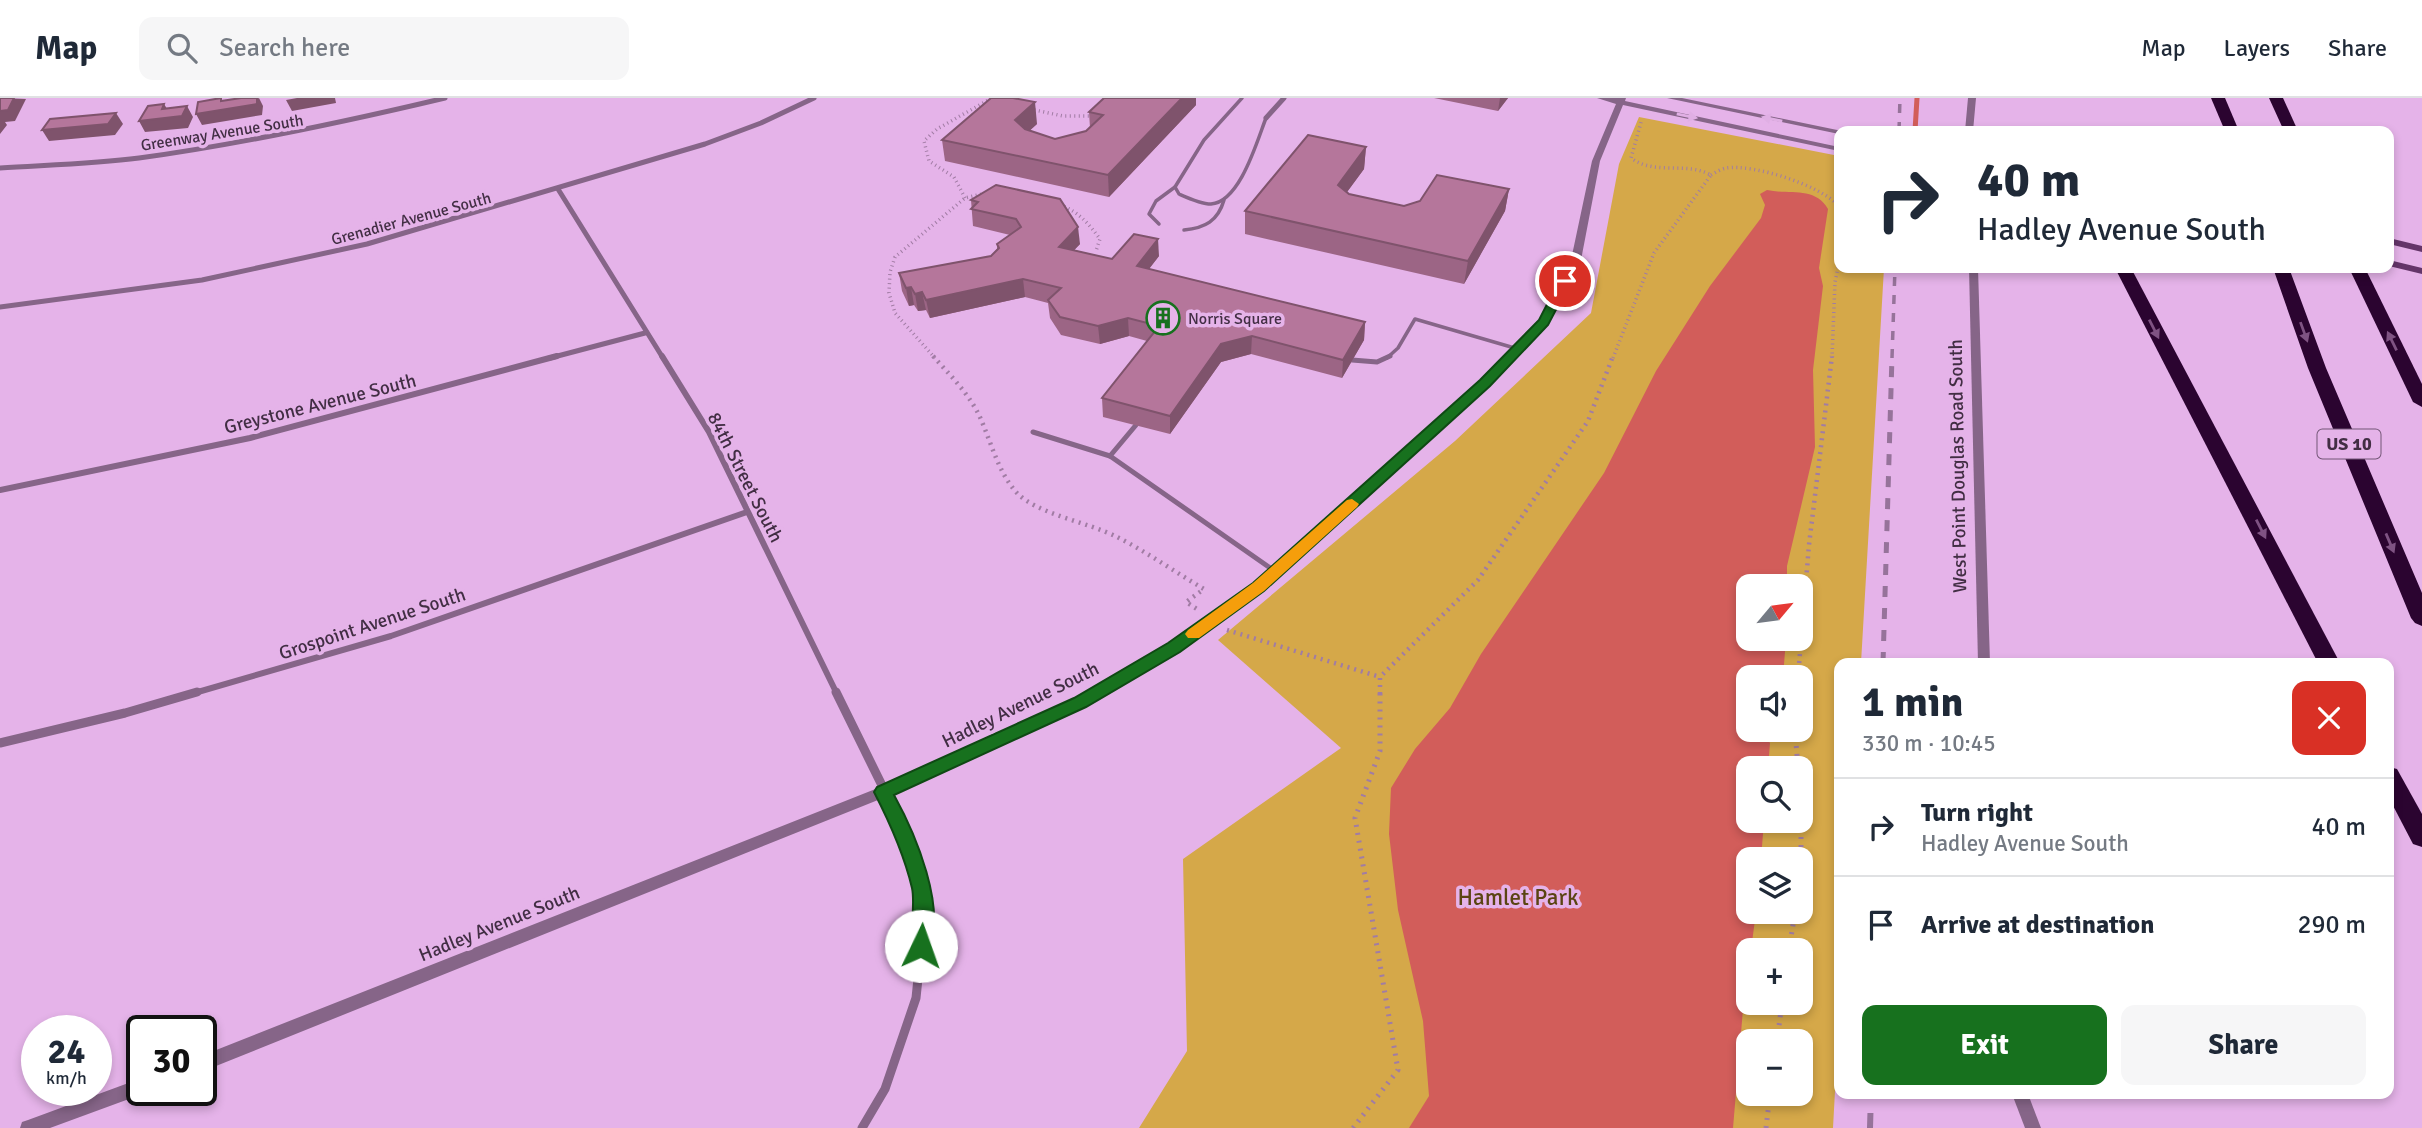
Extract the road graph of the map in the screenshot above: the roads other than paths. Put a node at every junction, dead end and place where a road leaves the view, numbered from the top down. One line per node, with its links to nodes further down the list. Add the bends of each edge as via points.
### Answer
1 (445, 98): 17 (street, Greenway Avenue South, via 306,131 210,147)
2 (814, 98): 19 (street, Grenadier Avenue South, via 783,115)
3 (1242, 98): 18 (lane, via 1204,140)
4 (1284, 98): 11 (street)
5 (1601, 98): 10 (street)
6 (1671, 98): 15 (street, one-way to 6)
7 (1972, 98): 12 (street)
8 (2218, 98): 13 (highway)
9 (2276, 98): 14 (highway)
10 (1622, 100): 16 (street, one-way to 16); 33 (street, Hadley Avenue South, via 1596,161 1576,260 1544,322)
11 (1266, 118): 20 (lane, via 1241,178)
12 (1969, 126)
13 (2230, 126)
14 (2289, 126)
15 (1834, 131)
16 (1834, 148)
17 (0, 169)
18 (1175, 187): 20 (lane, via 1189,199 1210,204); 21 (lane, via 1151,208 1149,214)
19 (558, 189): 31 (street, Grenadier Avenue South, via 366,244 231,275); 32 (street, 84th Street South)
20 (1224, 200): 22 (lane, via 1218,218 1210,225)
21 (1159, 224)
22 (1184, 230)
23 (2394, 242): 24 (main road)
24 (2422, 249)
25 (2394, 264): 26 (main road)
26 (2422, 271)
27 (1973, 273): 43 (street, West Point Douglas Road South)
28 (2126, 273): 44 (highway, one-way to 44)
29 (2283, 273): 42 (highway, US 10, one-way to 42, via 2317,368)
30 (2359, 273): 35 (highway, one-way to 30)
31 (0, 307)
32 (645, 333): 39 (street, Greystone Avenue South, via 250,438); 40 (street, 84th Street South, via 709,432)
33 (1518, 349): 34 (lane, via 1415,319 1390,360 1378,364); 41 (street, Hadley Avenue South)
34 (1352, 360)
35 (2422, 402)
36 (1136, 425): 38 (lane)
37 (1033, 432): 38 (lane)
38 (1110, 456): 41 (lane)
39 (0, 490)
40 (747, 512): 45 (street, Grospoint Avenue South, via 391,636 125,713); 47 (street, 84th Street South)
41 (1276, 572): 47 (street, Hadley Avenue South, via 1174,647 1080,702)
42 (2422, 618)
43 (1984, 658)
44 (2326, 658)
45 (0, 743)
46 (2394, 785): 48 (highway)
47 (883, 792): 49 (street, Hadley Avenue South); 53 (street, 84th Street South, via 901,824 922,889 924,920 916,998 885,1089)
48 (2422, 838)
49 (217, 1058)
50 (126, 1092): 52 (street)
51 (2022, 1099): 54 (street)
52 (28, 1128)
53 (862, 1128)
54 (2033, 1128)

